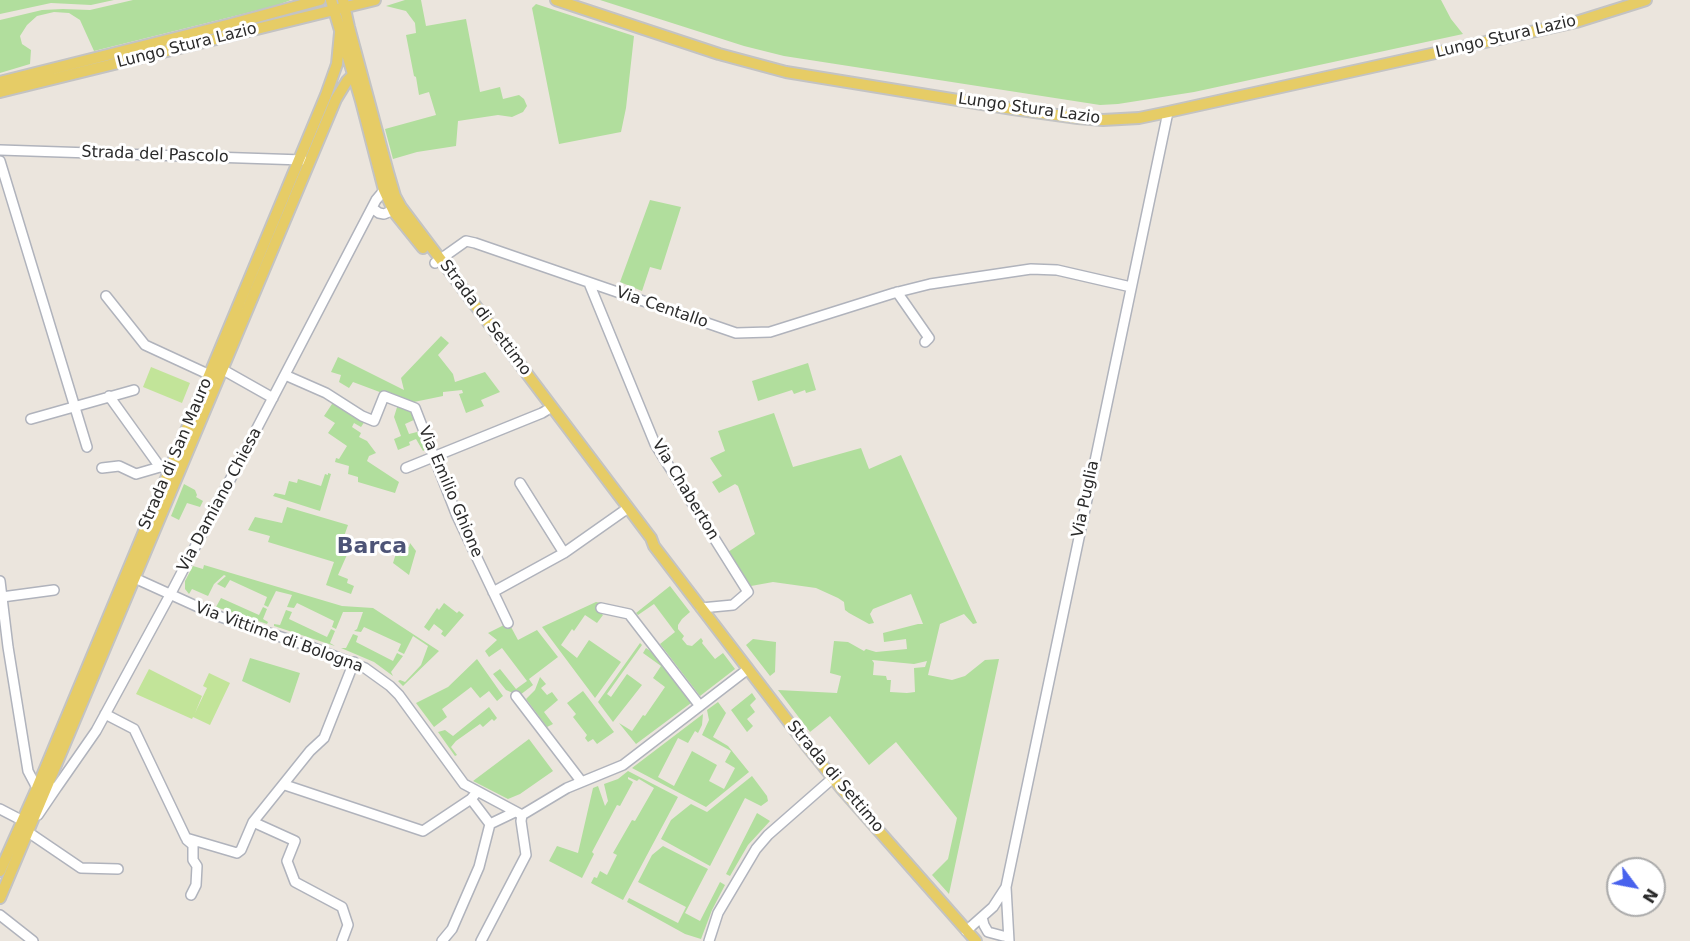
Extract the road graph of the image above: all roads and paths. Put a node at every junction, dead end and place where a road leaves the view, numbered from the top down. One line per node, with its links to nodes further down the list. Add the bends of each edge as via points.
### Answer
1 (301, 0): 7 (main road)
2 (320, 0): 7 (main road, Lungo Stura Lazio)
3 (375, 0): 6 (main road, Lungo Stura Lazio)
4 (556, 0): 14 (main road, Lungo Stura Lazio, via 752,64 809,76 1078,118 1139,118)
5 (1646, 0): 14 (main road, Lungo Stura Lazio, via 1576,22)
6 (338, 5): 8 (main road); 9 (main road); 11 (main road, Lungo Stura Lazio)
7 (291, 8): 10 (main road, Lungo Stura Lazio)
8 (340, 33): 9 (main road); 17 (main road, Strada di San Mauro, via 337,64)
9 (356, 72): 12 (main road, Strada di San Mauro); 13 (main road, Strada di Settimo); 18 (main road, Strada di Settimo)
10 (0, 82)
11 (0, 92)
12 (339, 94): 13 (main road, via 348,90); 17 (main road, Strada di San Mauro)
13 (359, 94): 18 (main road, Strada di Settimo)
14 (1168, 112): 23 (street, Via Puglia)
15 (0, 150): 17 (street, Strada del Pascolo)
16 (0, 161): 32 (street)
17 (304, 161): 27 (main road, Strada di San Mauro)
18 (388, 186): 19 (main road, Strada di Settimo); 20 (street, Via Damiano Chiesa)
19 (396, 206): 20 (street, via 387,213); 21 (main road, Strada di Settimo)
20 (372, 208): 28 (street, Via Damiano Chiesa)
21 (438, 261): 22 (street, Via Centallo, via 466,241); 33 (main road, Strada di Settimo)
22 (589, 283): 24 (street, Via Centallo, via 736,333 770,332); 50 (street, Via Chaberton, via 655,444 748,592 733,605)
23 (1131, 287): 24 (street, Via Centallo, via 1057,270 1031,269); 72 (street, Via Puglia)
24 (897, 292): 26 (street, via 929,338)
25 (106, 296): 27 (street, via 146,345)
26 (925, 342)
27 (215, 370): 31 (street); 38 (main road, Strada di San Mauro); 43 (main road, Strada di San Mauro)
28 (285, 375): 31 (street, Via Damiano Chiesa); 36 (street, Via Emilio Ghione, via 374,421 384,396 415,408)
29 (134, 390): 30 (street)
30 (109, 396): 32 (street); 38 (street)
31 (273, 398): 47 (street, Via Damiano Chiesa)
32 (75, 406): 34 (street); 35 (street)
33 (549, 408): 36 (street); 41 (main road, Strada di Settimo)
34 (31, 419)
35 (87, 447)
36 (434, 456): 39 (street); 46 (street, Via Emilio Ghione)
37 (102, 468): 38 (street, via 119,466 136,474)
38 (165, 468): 43 (main road, Strada di San Mauro)
39 (406, 468)
40 (520, 483): 42 (street)
41 (626, 509): 42 (street); 50 (main road, Strada di Settimo)
42 (564, 554): 46 (street)
43 (130, 576): 47 (street, Via Vittime di Bologna); 62 (main road, Strada di San Mauro)
44 (0, 581): 48 (street)
45 (54, 590): 48 (street)
46 (493, 592): 51 (street, Via Emilio Ghione)
47 (170, 595): 52 (street, Via Vittime di Bologna, via 218,616); 56 (street, Via Damiano Chiesa)
48 (2, 597): 62 (street, via 28,771)
49 (601, 608): 55 (street, via 629,614)
50 (701, 608): 53 (main road, Strada di Settimo)
51 (508, 623)
52 (354, 662): 57 (street); 63 (street, Via Vittime di Bologna, via 390,686)
53 (748, 669): 55 (street); 59 (main road, Strada di Settimo)
54 (516, 696): 60 (street)
55 (700, 706): 60 (street, via 623,765)
56 (105, 714): 62 (street, Via Damiano Chiesa, via 96,731); 69 (street, via 134,729)
57 (330, 722): 58 (street); 61 (street, via 324,738)
58 (339, 728)
59 (833, 778): 77 (main road, Strada di Settimo); 83 (street, via 760,844 723,904)
60 (581, 781): 65 (street)
61 (285, 785): 63 (street, via 423,831); 66 (street)
62 (47, 787): 68 (main road, Strada di San Mauro)
63 (474, 796): 65 (street, Via Vittime di Bologna); 67 (street)
64 (0, 809): 68 (street)
65 (519, 814): 67 (street); 82 (street, via 526,855)
66 (253, 822): 69 (street, via 237,853); 80 (street, via 295,841 287,861 295,882 342,907 348,926)
67 (490, 824): 81 (street, via 478,867 452,929)
68 (27, 826): 70 (street, via 81,868); 71 (main road, Strada di San Mauro); 74 (main road, Strada di San Mauro)
69 (186, 838): 73 (street, via 193,845 197,866)
70 (118, 869)
71 (0, 872)
72 (1006, 886): 76 (street, Via Puglia); 78 (street, Via Puglia)
73 (191, 895)
74 (0, 898)
75 (0, 915): 79 (street)
76 (982, 917): 77 (street, Via Puglia); 78 (street, Via Puglia, via 988,932)
77 (966, 931): 84 (main road, Strada di Settimo)
78 (1005, 937)
79 (33, 941)
80 (342, 941)
81 (442, 941)
82 (481, 941)
83 (709, 941)
84 (976, 941)

